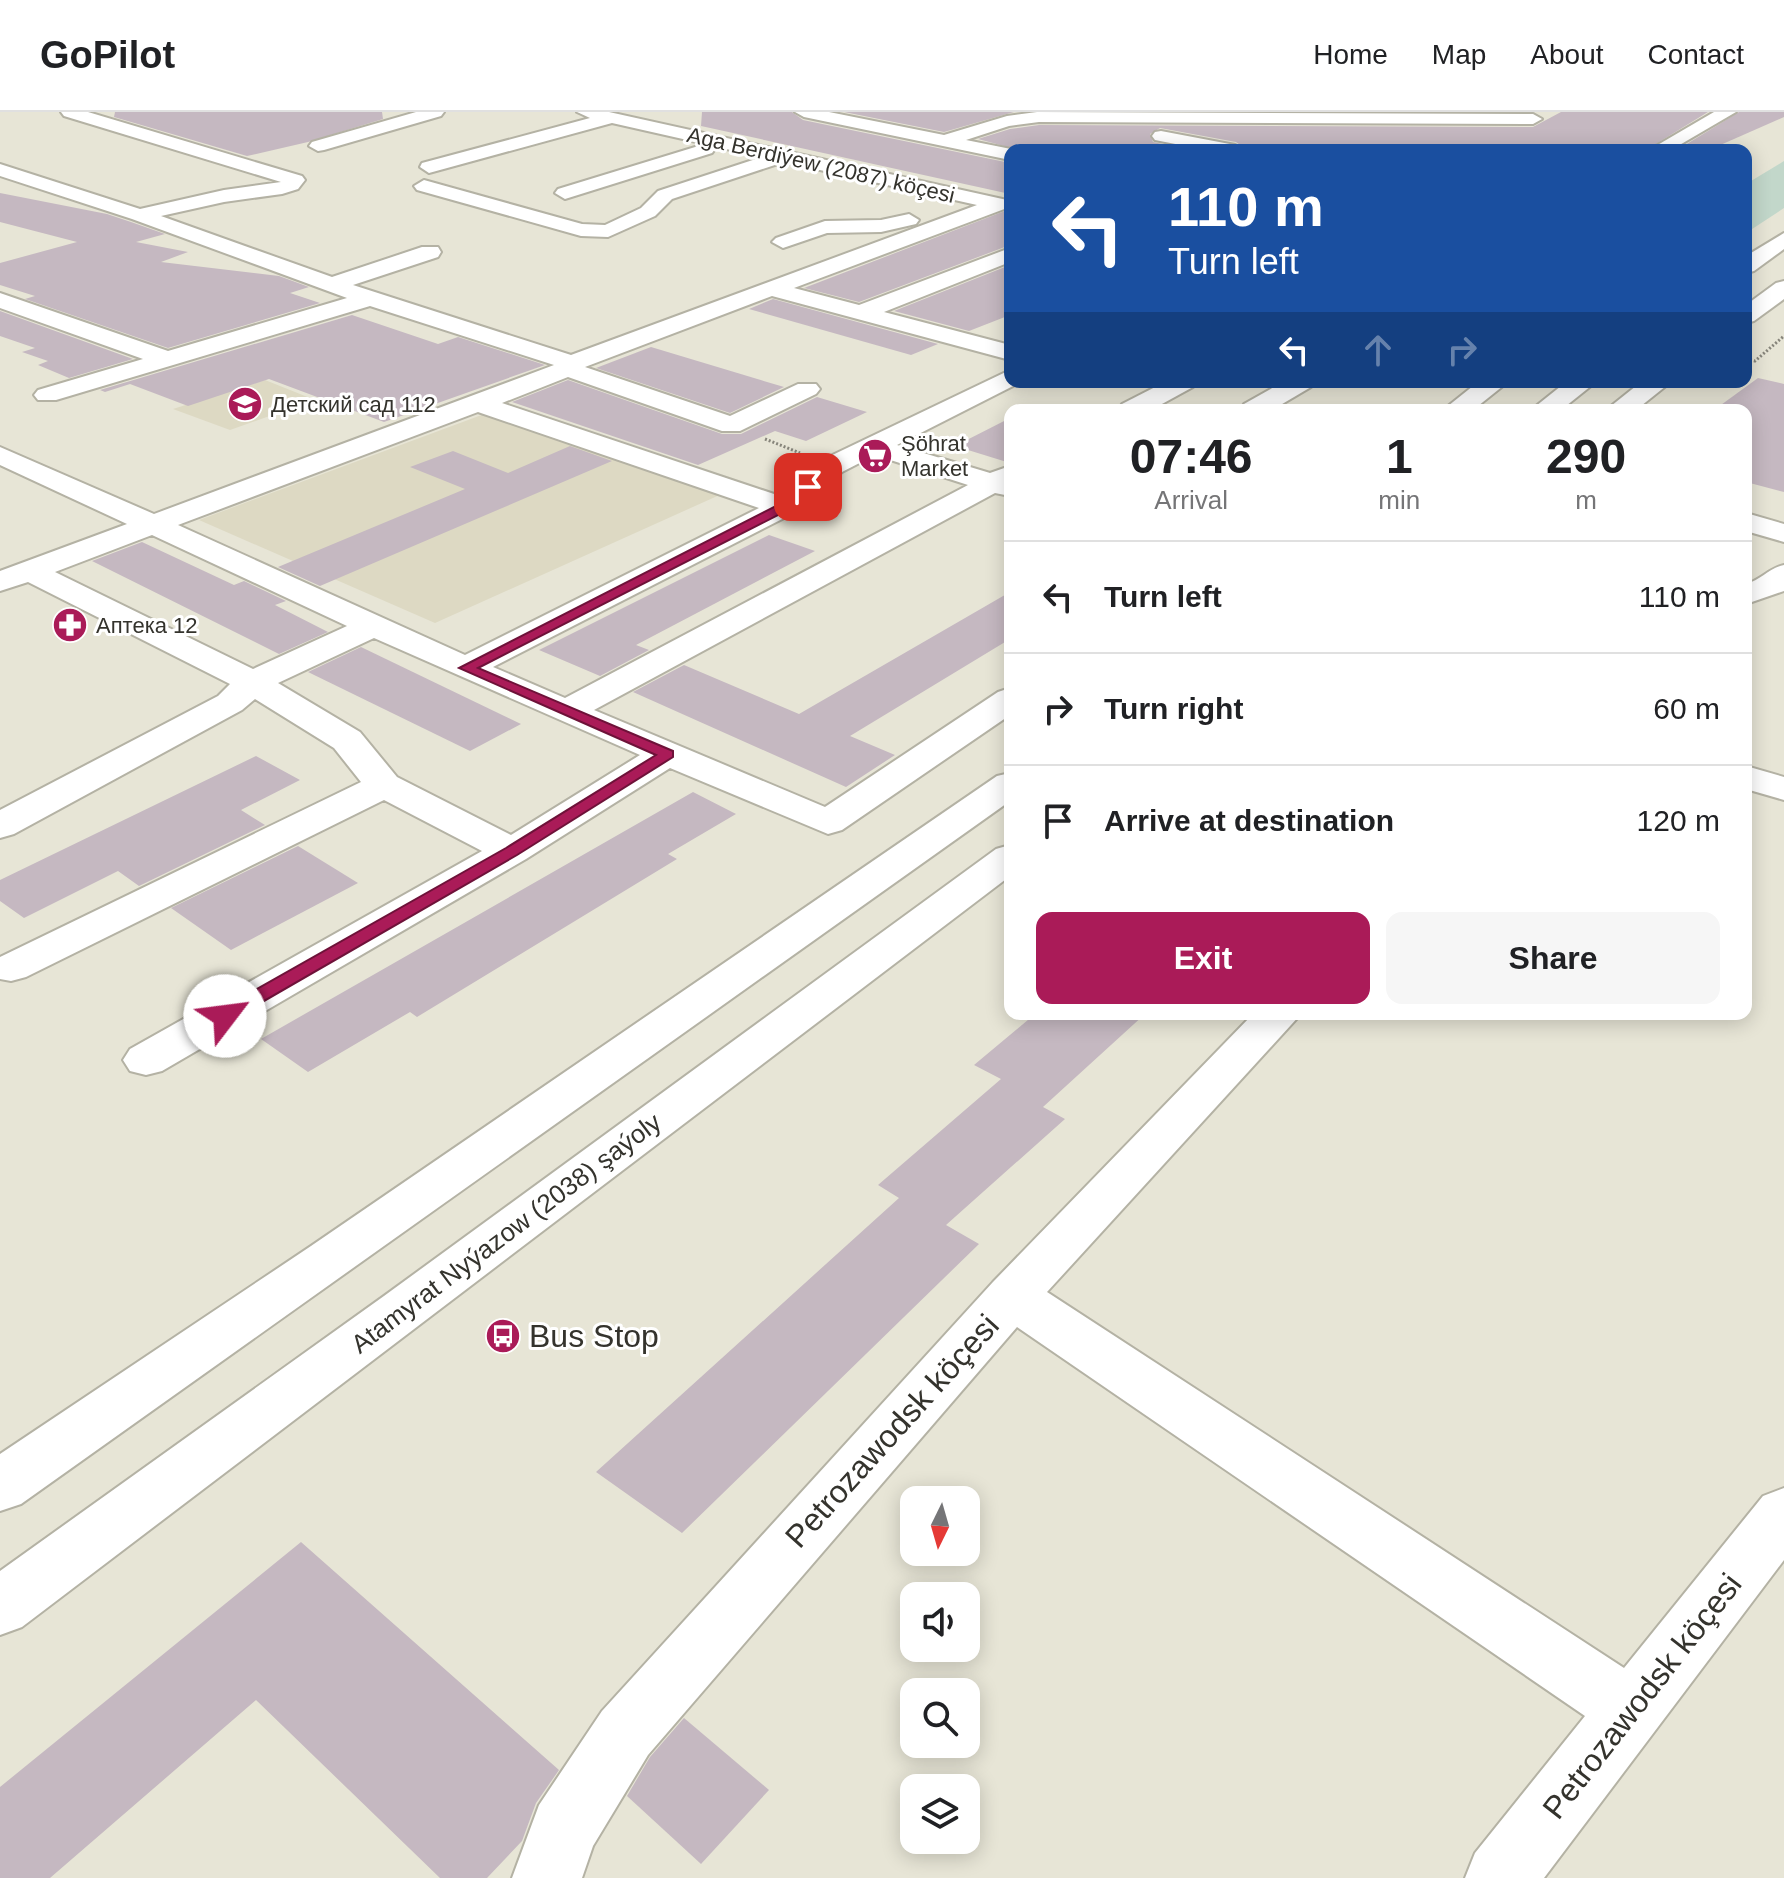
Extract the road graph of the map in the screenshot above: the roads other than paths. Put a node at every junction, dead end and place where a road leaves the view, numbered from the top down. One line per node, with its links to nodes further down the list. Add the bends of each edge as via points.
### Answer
1 (70, 112): 25 (street, via 295,180 275,190)
2 (435, 112): 18 (street)
3 (586, 112): 11 (street, Aga Berdiýew (2087) köçesi)
4 (679, 112): 12 (street)
5 (804, 112): 6 (street)
6 (835, 114): 14 (street)
7 (1693, 114): 8 (street)
8 (1722, 115): 17 (street)
9 (1061, 116): 10 (street); 14 (street, via 1013,119); 16 (street)
10 (1540, 116): 13 (street)
11 (611, 118): 12 (street, Aga Berdiýew (2087) köçesi); 20 (street, via 427,176 581,230 601,232 648,212 665,195)
12 (652, 127): 15 (street, Aga Berdiýew (2087) köçesi)
13 (1492, 138)
14 (943, 141): 19 (street)
15 (724, 143): 20 (street, Aga Berdiýew (2087) köçesi); 22 (street)
16 (1204, 144)
17 (1669, 144)
18 (318, 146)
19 (1004, 153)
20 (782, 156): 23 (street, Aga Berdiýew (2087) köçesi)
21 (0, 170): 25 (street)
22 (565, 193)
23 (971, 198): 24 (street, Aga Berdiýew (2087) köçesi); 27 (street, via 891,225 825,227)
24 (1004, 205): 32 (street)
25 (139, 215): 31 (street)
26 (1784, 239): 30 (street)
27 (783, 242)
28 (430, 252): 31 (street)
29 (1004, 256): 37 (street)
30 (1752, 262)
31 (331, 285): 34 (street)
32 (769, 288): 37 (street); 40 (street)
33 (1784, 288): 36 (street)
34 (370, 299): 39 (street); 40 (street)
35 (0, 300): 39 (street)
36 (1752, 312)
37 (860, 313): 38 (street)
38 (1004, 351)
39 (167, 359): 48 (street)
40 (570, 366): 47 (street, via 731,425); 49 (street)
41 (1004, 381): 55 (street)
42 (1173, 388): 50 (street)
43 (1292, 388): 51 (street)
44 (1487, 388): 52 (street)
45 (1575, 388): 53 (street)
46 (1650, 388): 54 (street)
47 (807, 389)
48 (47, 395)
49 (478, 403): 58 (street); 60 (street)
50 (1142, 404)
51 (1264, 404)
52 (1464, 404)
53 (1552, 404)
54 (1627, 404)
55 (873, 446): 57 (street); 58 (street, via 832,466)
56 (0, 455): 60 (street)
57 (1004, 482): 69 (street)
58 (784, 507): 66 (street)
59 (1752, 524): 61 (street)
60 (152, 526): 63 (street); 65 (street)
61 (1784, 533)
62 (1784, 574): 64 (street, via 1769,588)
63 (15, 576): 67 (street)
64 (1752, 592)
65 (372, 627): 66 (street); 67 (street)
66 (466, 668): 69 (street)
67 (252, 682): 72 (street, via 347,740); 75 (street, via 230,703)
68 (1004, 703): 70 (street, via 828,822)
69 (566, 711): 70 (street)
70 (668, 754): 76 (street)
71 (1752, 779): 74 (street)
72 (384, 785): 76 (street); 78 (street)
73 (1004, 788): 82 (street)
74 (1784, 789)
75 (0, 826)
76 (512, 851): 80 (street)
77 (1004, 861): 84 (street, Atamyrat Nyýazow (2038) şaýoly)
78 (11, 968)
79 (1273, 1020): 81 (street, Petrozawodsk köçesi)
80 (146, 1060)
81 (1012, 1296): 85 (street); 86 (street, Petrozawodsk köçesi, via 625,1733 564,1829)
82 (0, 1486)
83 (1784, 1514): 85 (street, Petrozawodsk köçesi)
84 (0, 1607)
85 (1631, 1710): 87 (street, Petrozawodsk köçesi)
86 (547, 1878)
87 (1500, 1878)

